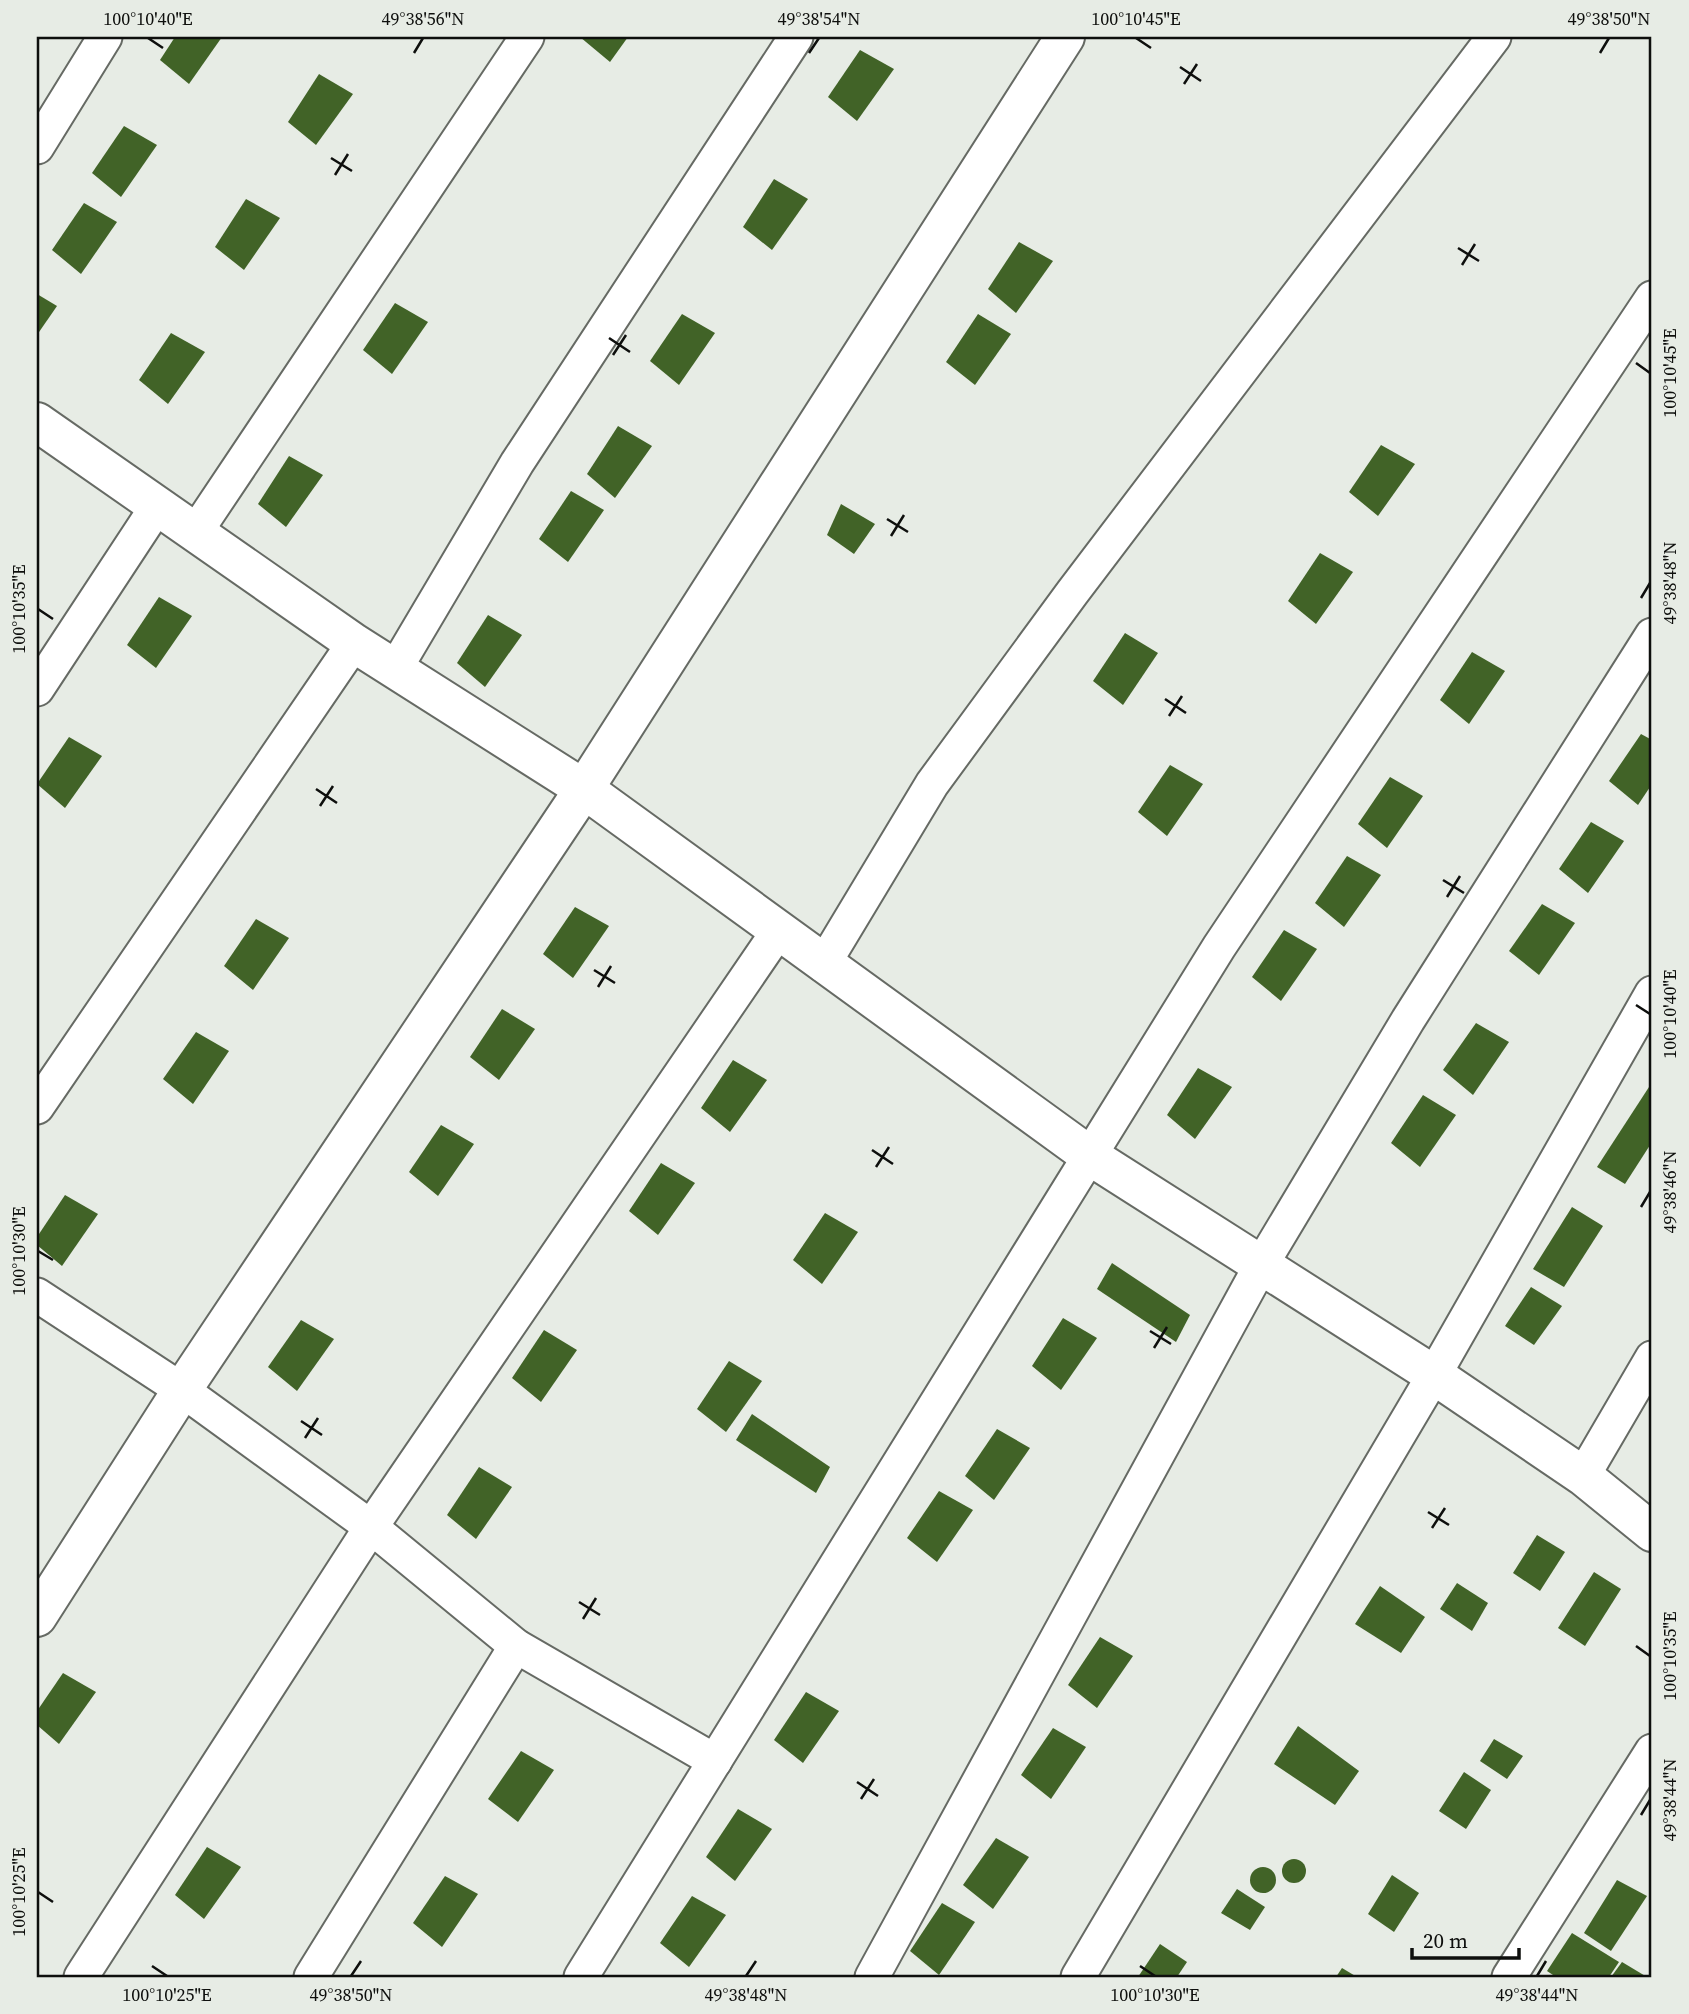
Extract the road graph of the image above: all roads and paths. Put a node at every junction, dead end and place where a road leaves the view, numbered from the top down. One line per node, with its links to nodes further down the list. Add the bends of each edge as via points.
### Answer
1 (105, 37): 6 (street)
2 (527, 37): 10 (street)
3 (796, 37): 13 (street, via 517,463)
4 (1065, 37): 15 (street)
5 (1494, 37): 17 (street, via 932,784)
6 (37, 147)
7 (1652, 298): 20 (street, via 1219,947)
8 (37, 422): 9 (street)
9 (158, 505): 10 (street); 14 (street)
10 (195, 533): 12 (street)
11 (1652, 635): 21 (street, via 1408,1020)
12 (354, 643): 13 (street); 19 (street)
13 (395, 669): 15 (street)
14 (37, 688)
15 (584, 789): 16 (street); 25 (street)
16 (779, 930): 17 (street); 27 (street)
17 (823, 965): 20 (street)
18 (1652, 993): 24 (street)
19 (37, 1107)
20 (1090, 1156): 21 (street); 32 (street)
21 (1260, 1267): 24 (street); 36 (street)
22 (37, 1295): 25 (street)
23 (1652, 1358): 26 (street)
24 (1434, 1375): 26 (street); 37 (street)
25 (183, 1390): 27 (street); 29 (street)
26 (1583, 1476): 28 (street)
27 (371, 1527): 30 (street); 33 (street)
28 (1652, 1532)
29 (37, 1617)
30 (516, 1646): 32 (street); 34 (street)
31 (1652, 1751): 38 (street)
32 (715, 1761): 35 (street)
33 (81, 1977)
34 (311, 1977)
35 (581, 1977)
36 (872, 1977)
37 (1078, 1977)
38 (1509, 1977)

